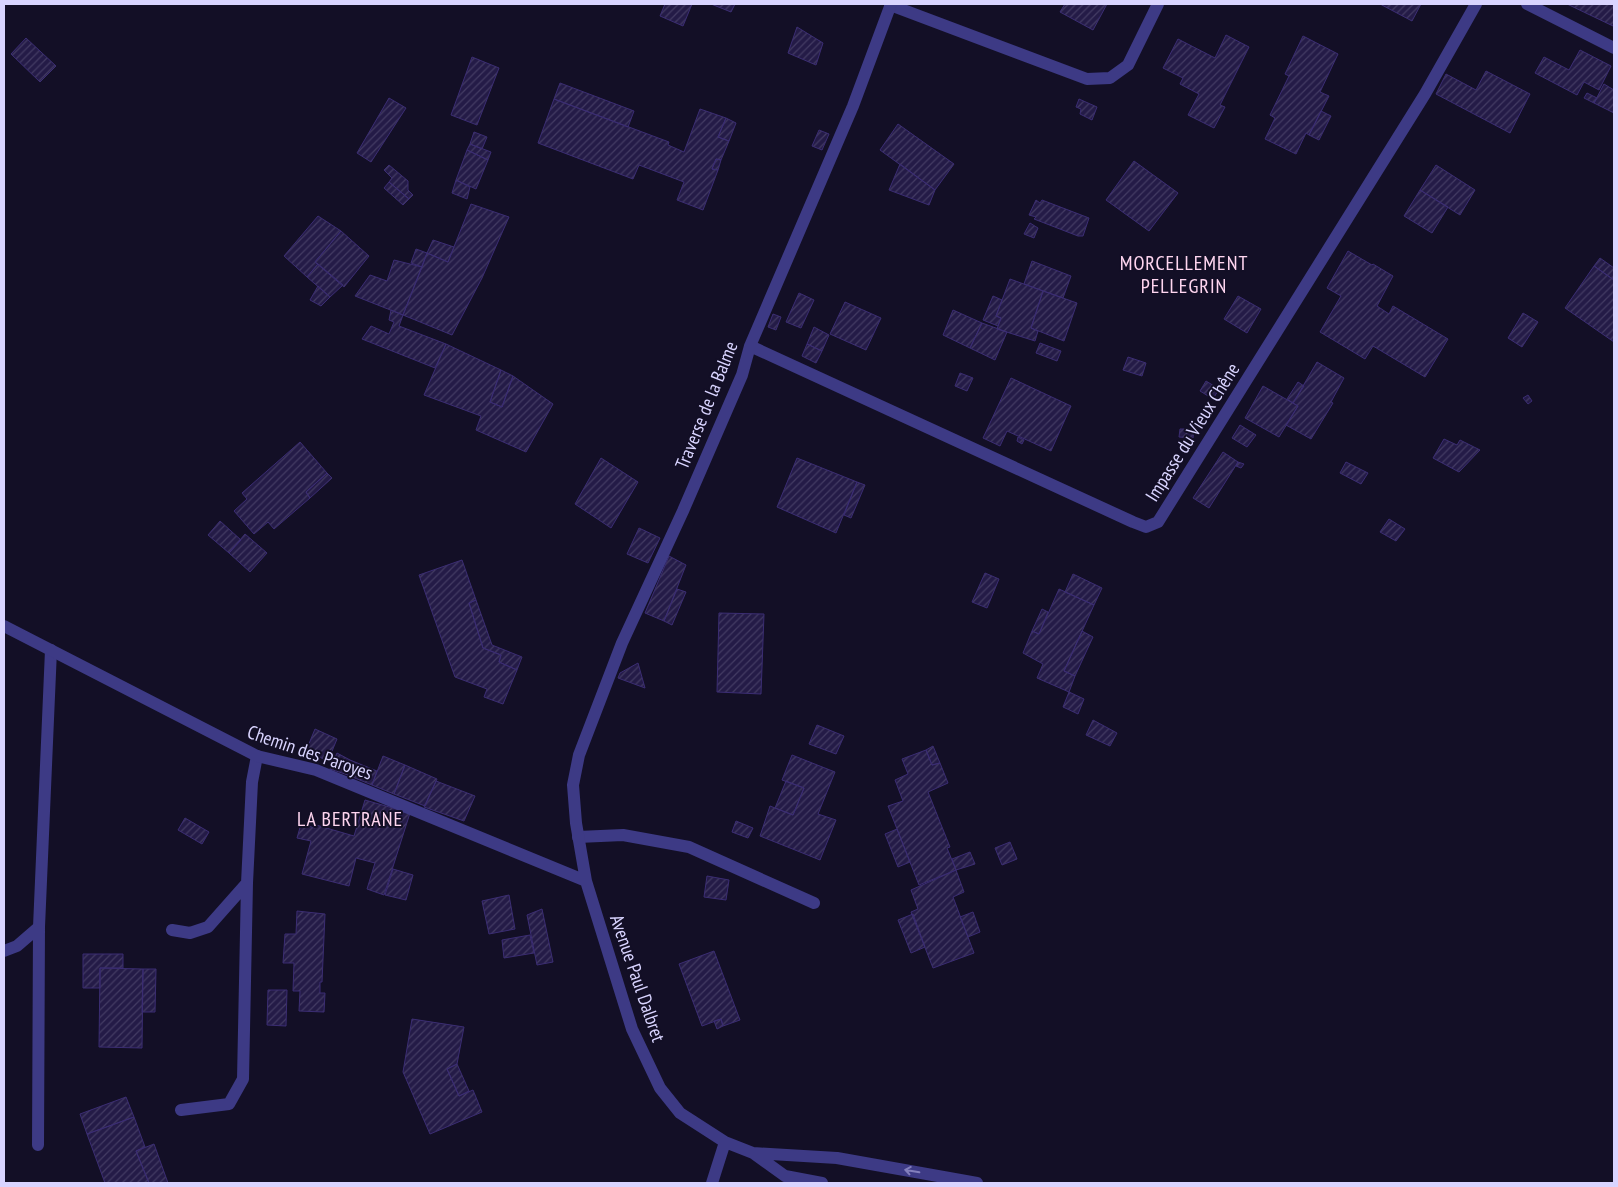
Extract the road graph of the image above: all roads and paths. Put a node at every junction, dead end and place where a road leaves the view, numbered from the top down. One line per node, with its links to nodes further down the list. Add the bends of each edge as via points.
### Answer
1 (1158, 4): 4 (street, via 1128,65 1110,78 1087,79)
2 (1476, 4): 6 (street, Impasse du Vieux Chêne, via 1424,94 1158,522 1146,527 1132,522)
3 (1527, 4): 5 (street)
4 (890, 5): 6 (street, Traverse de la Balme, via 853,106)
5 (1614, 48)
6 (750, 346): 10 (street, Traverse de la Balme, via 742,374 622,643 583,747 573,785)
7 (4, 626): 8 (street, Chemin des Paroyes)
8 (52, 650): 9 (street, Chemin des Paroyes); 15 (street)
9 (257, 756): 12 (street, Chemin des Paroyes, via 316,770); 13 (street, via 252,782)
10 (576, 823): 11 (street, Avenue Paul Dalbret)
11 (578, 837): 12 (street, Avenue Paul Dalbret); 14 (street, via 623,835 688,847)
12 (586, 881): 19 (street, Avenue Paul Dalbret, via 632,1029 660,1088 680,1113)
13 (247, 883): 16 (street, via 208,927 190,933); 18 (street, via 243,1079 229,1104)
14 (814, 903)
15 (39, 927): 17 (street, via 17,946); 20 (street)
16 (172, 930)
17 (4, 951)
18 (181, 1110)
19 (725, 1142): 21 (street, Avenue Paul Dalbret); 22 (street)
20 (38, 1145)
21 (753, 1153): 23 (street, Avenue Paul Dalbret, via 785,1176); 24 (street, Avenue Paul Dalbret, one-way to 21, via 837,1158)
22 (712, 1183)
23 (822, 1183)
24 (977, 1183)

